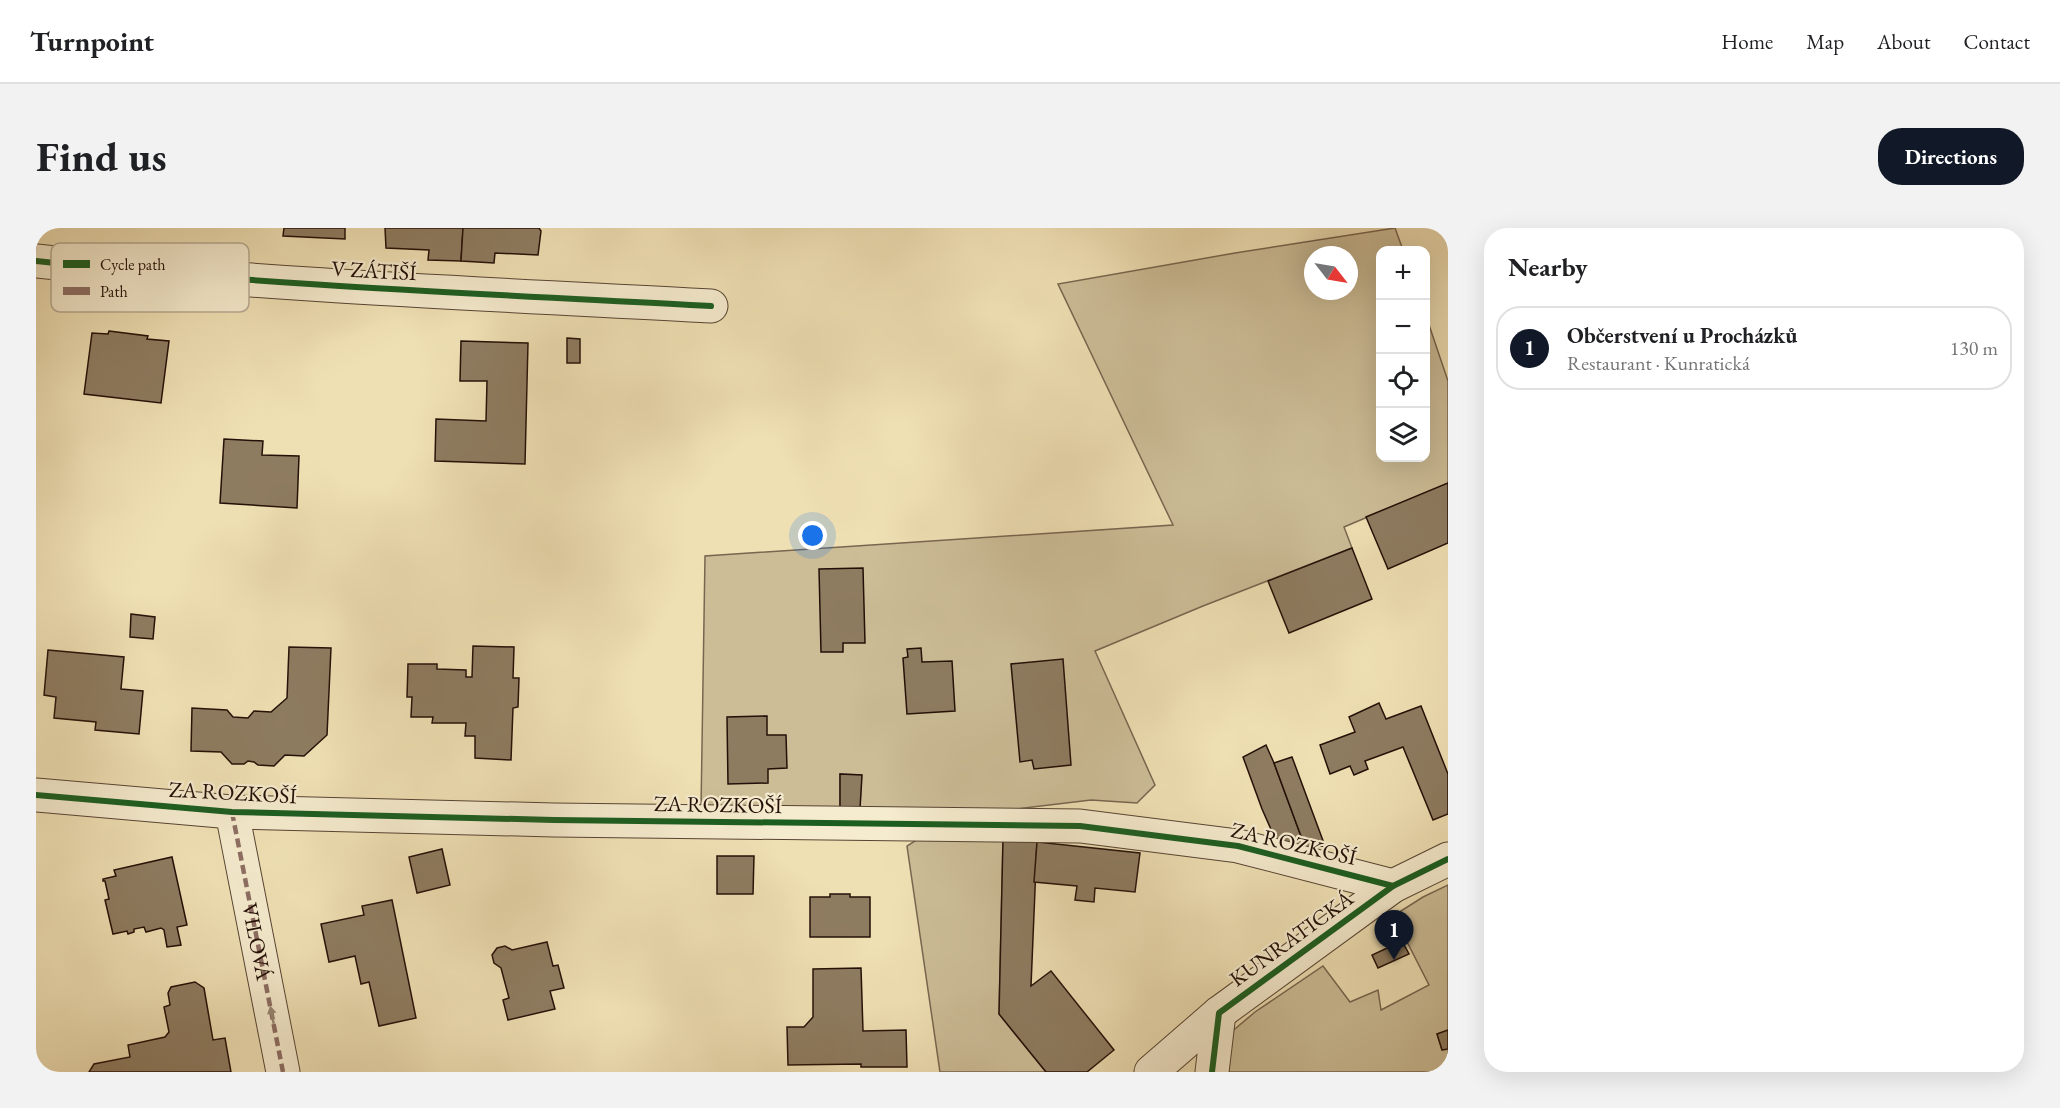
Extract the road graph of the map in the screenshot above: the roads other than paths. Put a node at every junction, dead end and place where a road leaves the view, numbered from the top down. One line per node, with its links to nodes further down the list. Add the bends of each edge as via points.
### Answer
1 (36, 261): 2 (street, V ZÁTIŠÍ)
2 (51, 263)
3 (249, 280): 4 (street, V ZÁTIŠÍ)
4 (711, 306)
5 (36, 795): 6 (street, ZA ROZKOŠÍ)
6 (232, 812): 8 (street, ZA ROZKOŠÍ, via 1080,826 1238,846); 10 (street, VILOVÁ, one-way to 6)
7 (1448, 859): 8 (street, KUNRATICKÁ)
8 (1393, 886): 9 (street, KUNRATICKÁ)
9 (1220, 1013): 11 (street, KUNRATICKÁ); 12 (street)
10 (283, 1072)
11 (1151, 1072)
12 (1212, 1072)

